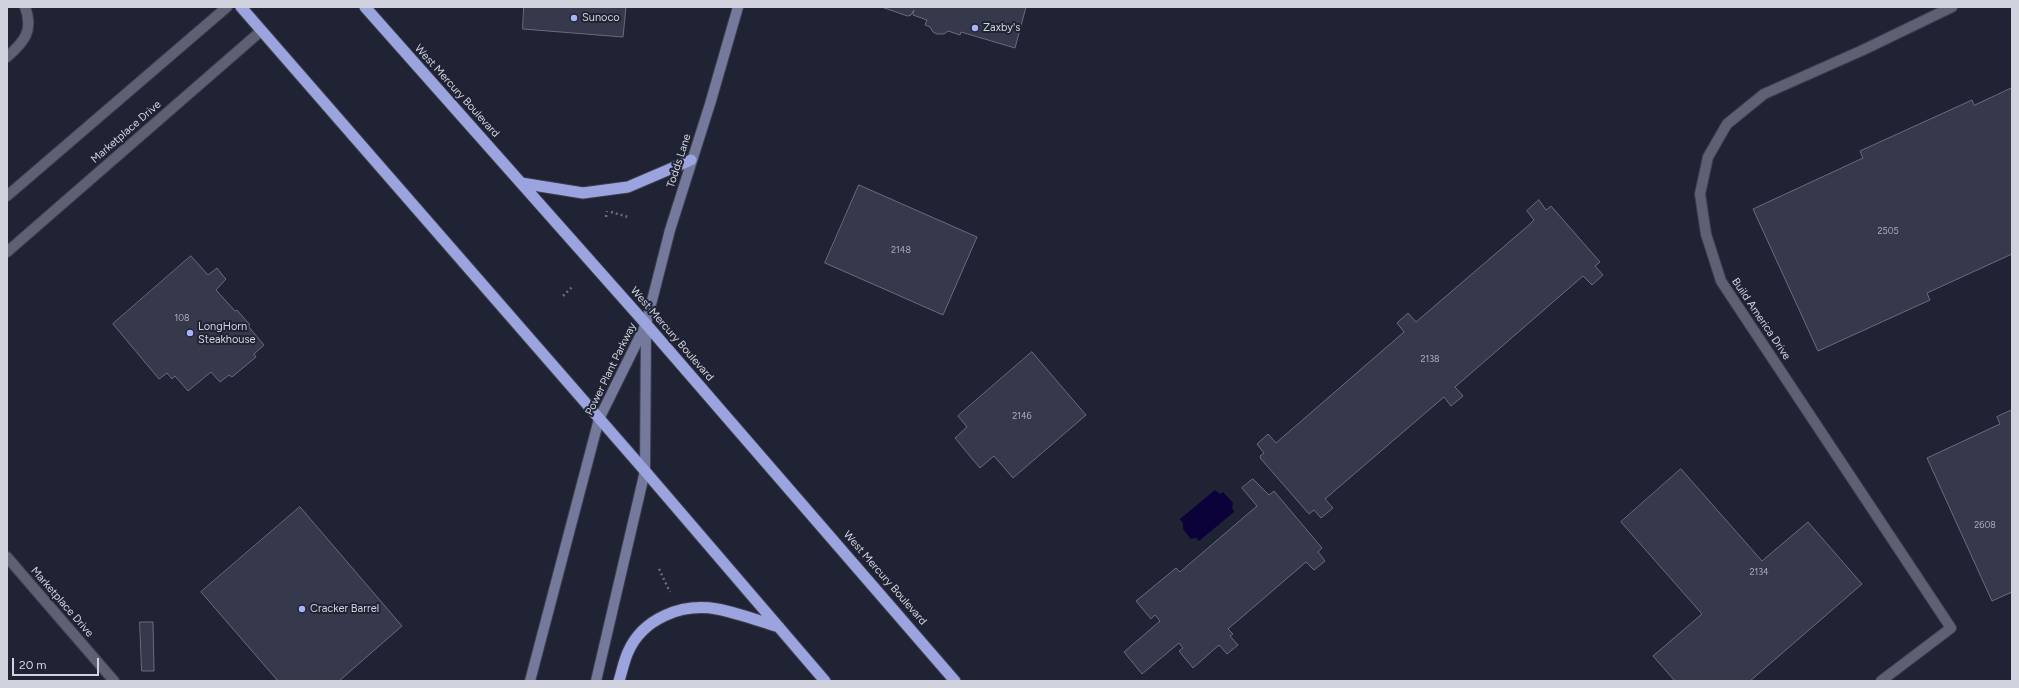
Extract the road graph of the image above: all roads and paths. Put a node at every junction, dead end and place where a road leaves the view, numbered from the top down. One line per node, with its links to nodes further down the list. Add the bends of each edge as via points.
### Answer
1 (26, 7): 8 (lane, via 29,25 27,38)
2 (227, 7): 11 (lane)
3 (241, 7): 7 (highway)
4 (365, 7): 10 (highway, West Mercury Boulevard)
5 (738, 7): 9 (main road, Todds Lane)
6 (1952, 7): 30 (lane, Build America Drive, via 1764,94 1727,124 1708,157 1700,194 1706,234 1721,281 1951,628)
7 (261, 31): 14 (lane, Marketplace Drive); 18 (highway)
8 (7, 57)
9 (691, 160): 10 (highway, via 628,187 583,193); 17 (main road, Todds Lane)
10 (521, 182): 17 (highway, West Mercury Boulevard)
11 (7, 196)
12 (607, 210): 13 (path)
13 (628, 218)
14 (7, 252)
15 (573, 286): 16 (path)
16 (562, 296)
17 (646, 324): 18 (main road, Power Plant Parkway); 19 (main road, Power Plant Parkway); 29 (highway, West Mercury Boulevard)
18 (599, 419): 19 (highway); 25 (main road, Power Plant Parkway)
19 (645, 470): 23 (highway); 26 (main road, Power Plant Parkway)
20 (7, 557): 24 (lane, Marketplace Drive)
21 (659, 569): 22 (path)
22 (674, 598)
23 (779, 627): 27 (highway, via 718,609 688,608 667,614 647,626 635,639); 28 (highway)
24 (114, 681)
25 (530, 681)
26 (596, 681)
27 (619, 681)
28 (825, 681)
29 (955, 681)
30 (1881, 681)

